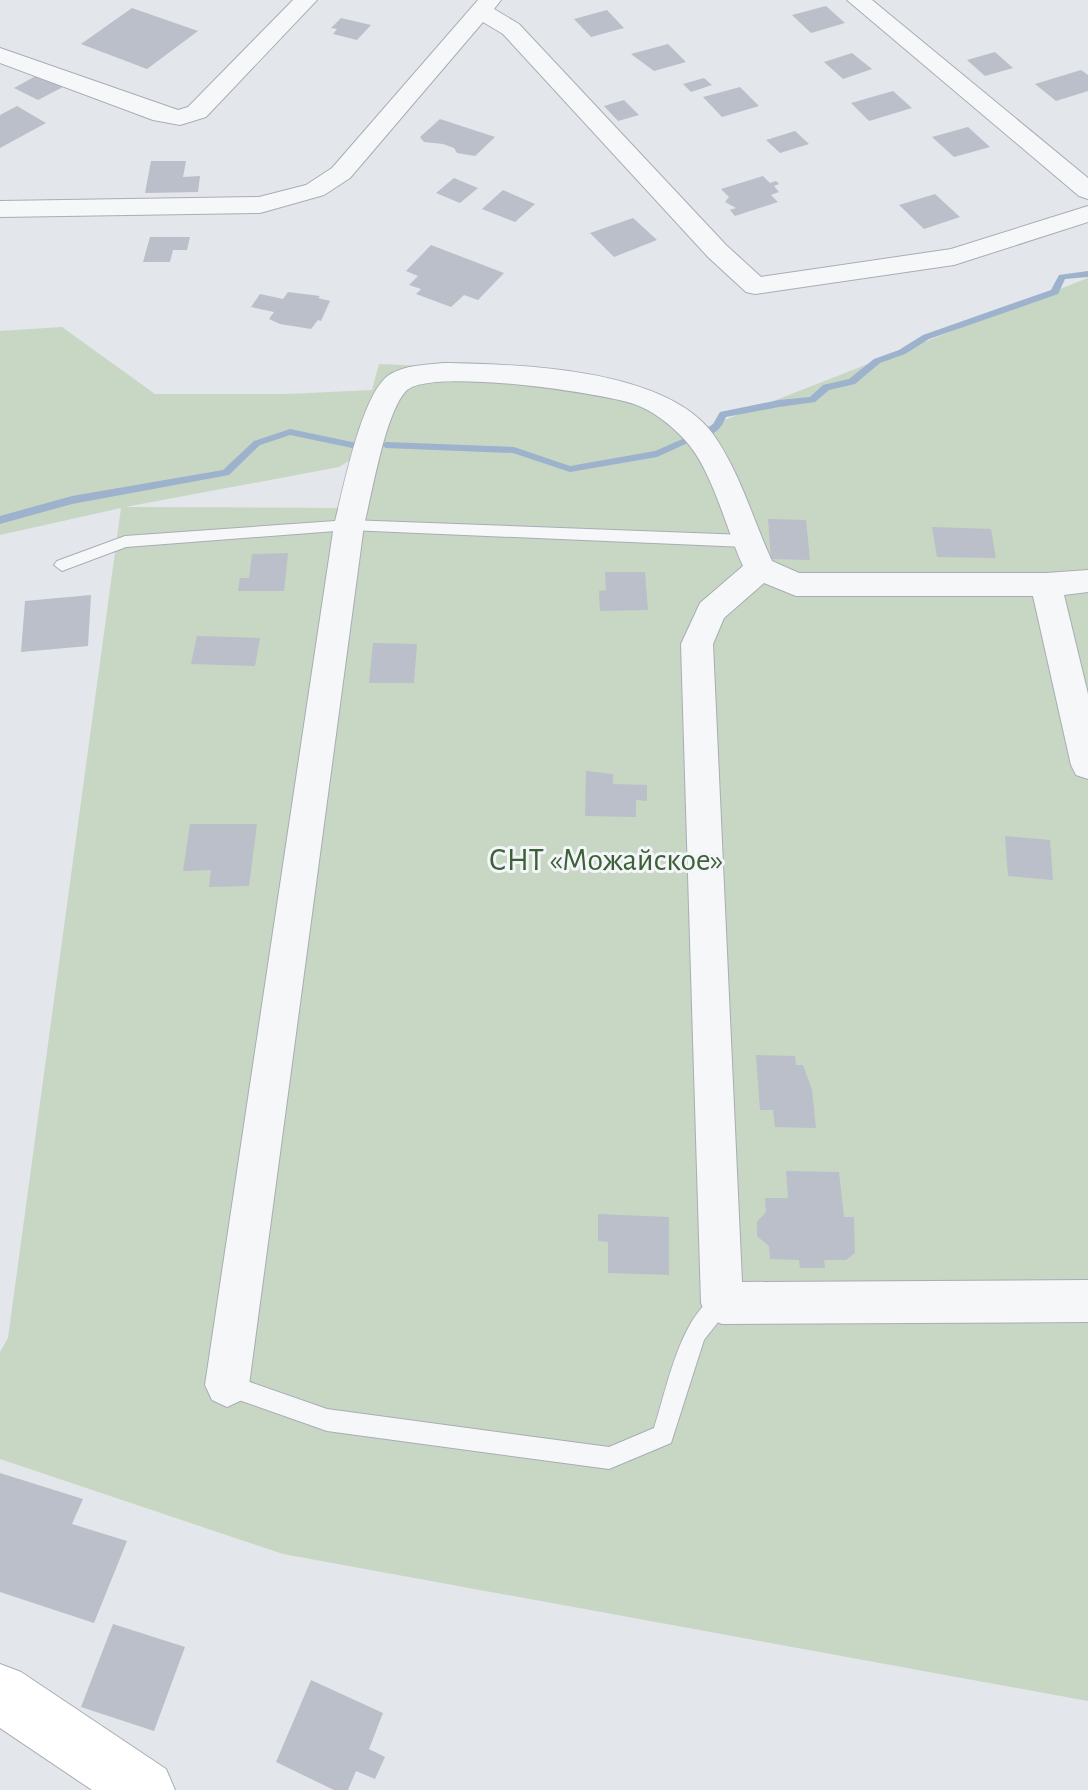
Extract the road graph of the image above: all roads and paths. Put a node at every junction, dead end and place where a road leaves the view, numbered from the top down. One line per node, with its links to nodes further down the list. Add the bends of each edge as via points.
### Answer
1 (306, 0): 4 (street, via 197,112 180,118)
2 (868, 2): 5 (street)
3 (485, 5): 6 (street, via 341,173 315,190 260,205); 7 (street, via 755,286 954,257)
4 (0, 55)
5 (1088, 191)
6 (0, 209)
7 (1088, 214)
8 (349, 525): 9 (lane); 9 (street, via 384,398 400,379 445,371 578,381 648,398 697,433); 10 (lane, via 125,542); 16 (street)
9 (753, 555): 12 (street, via 796,584); 15 (street, via 711,611 697,644)
10 (62, 565)
11 (1088, 581): 12 (street)
12 (1046, 585): 13 (street)
13 (1088, 765)
14 (1088, 1301): 15 (street)
15 (722, 1303): 16 (lane, via 695,1334 663,1435 609,1458 327,1420)
16 (227, 1385)
17 (0, 1693): 18 (street)
18 (145, 1790)

